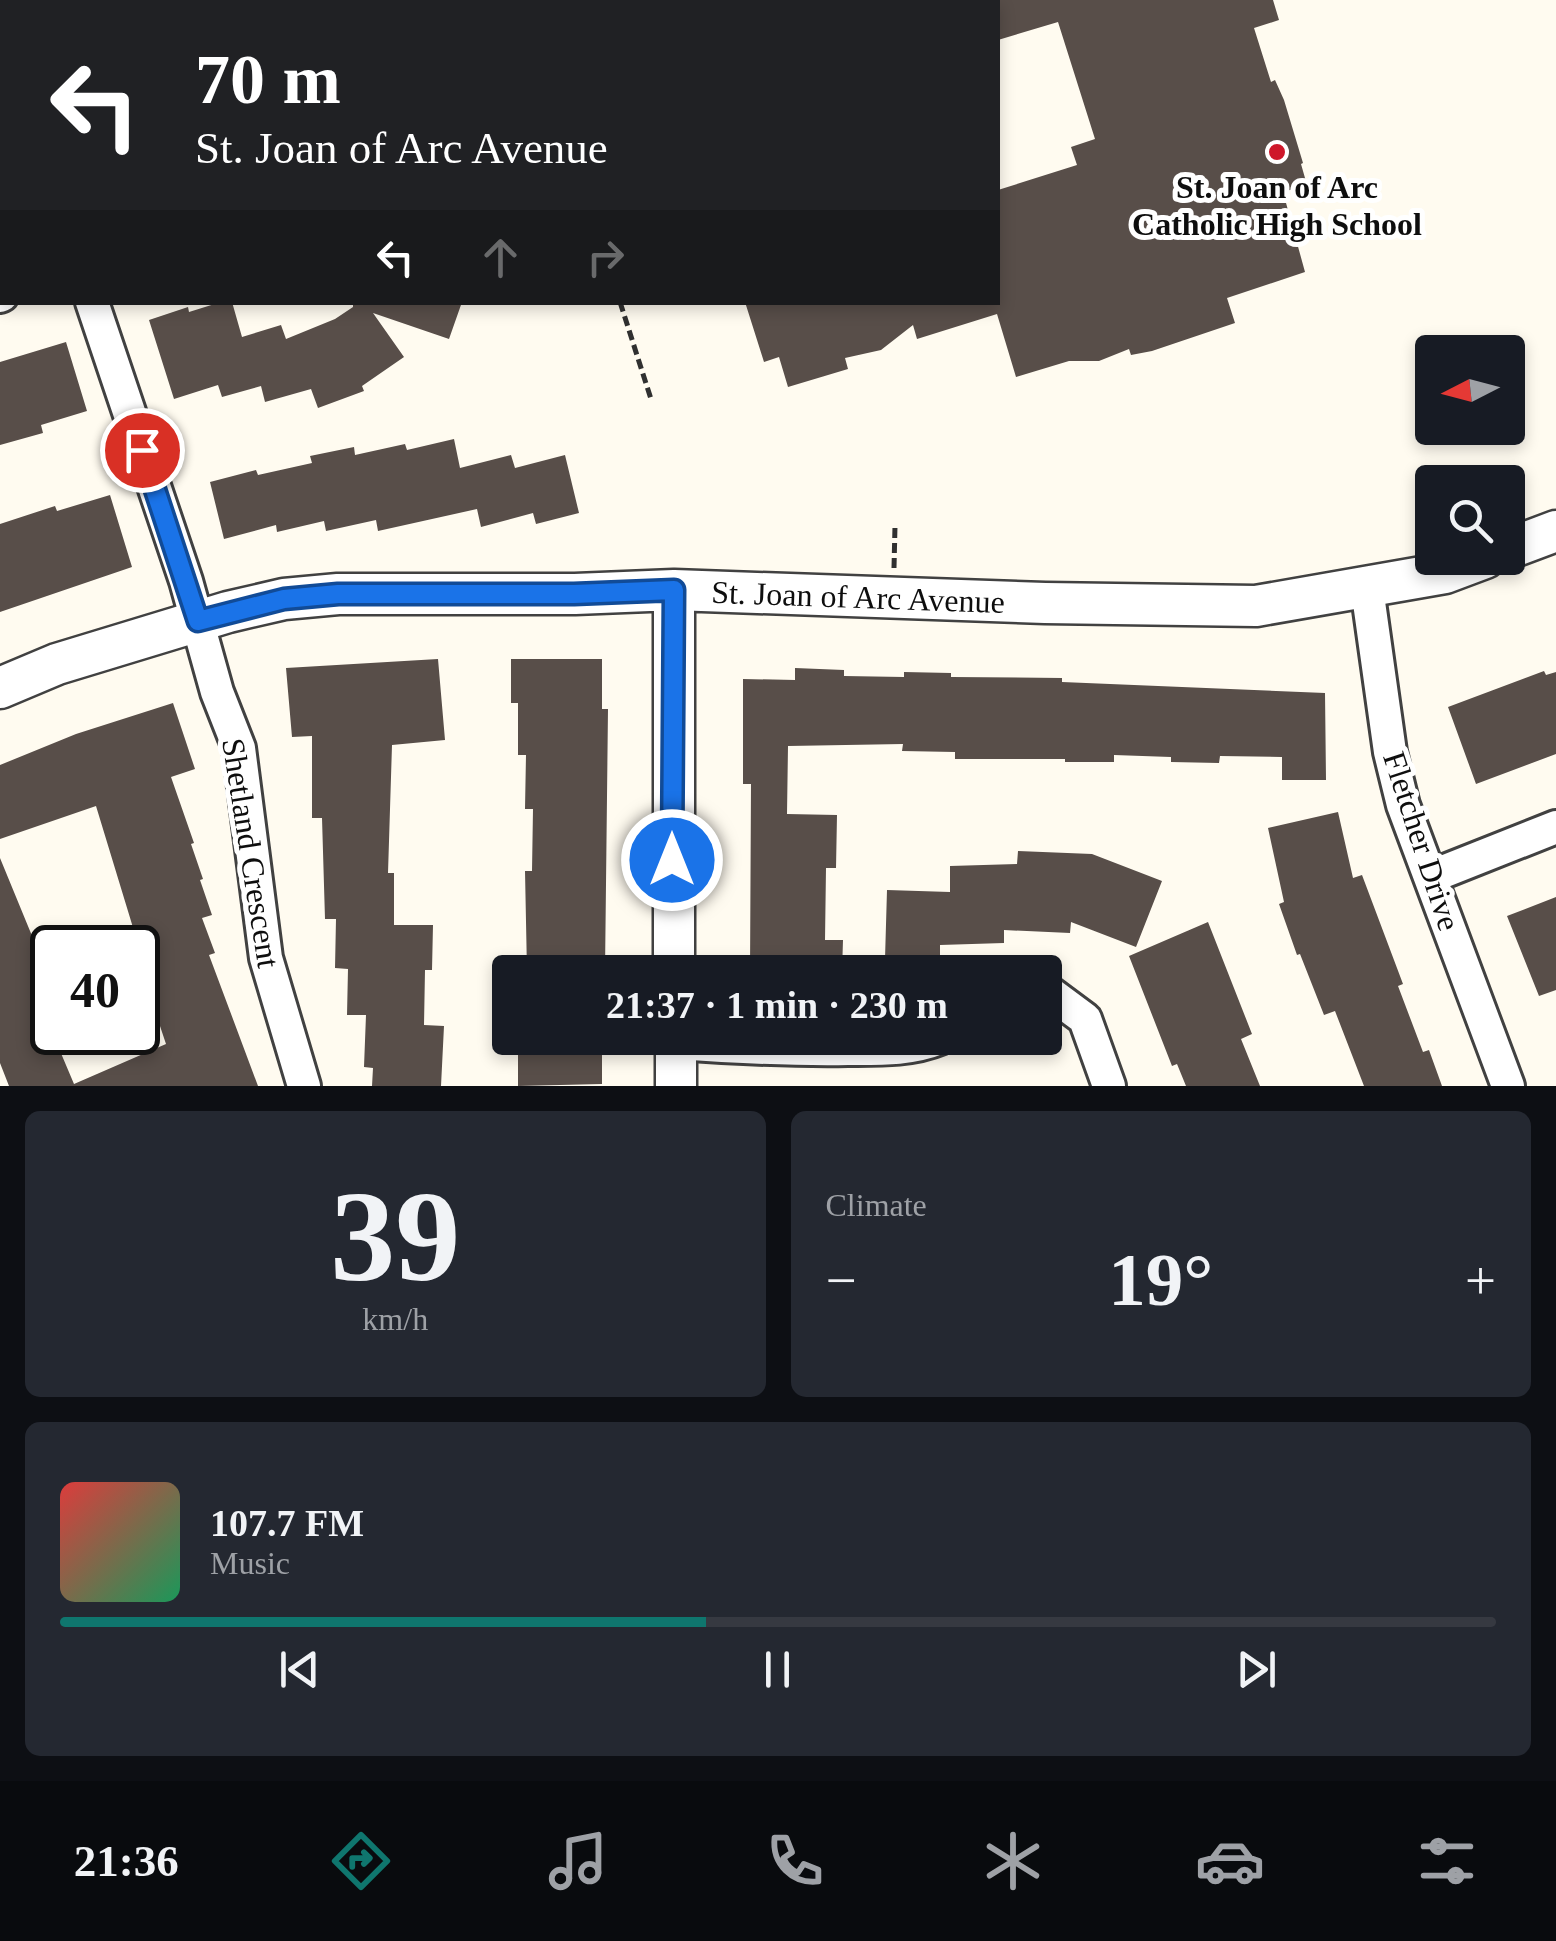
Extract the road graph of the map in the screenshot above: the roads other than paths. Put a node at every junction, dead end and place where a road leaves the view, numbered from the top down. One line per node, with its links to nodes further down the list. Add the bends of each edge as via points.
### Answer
1 (93, 305): 7 (street, Shetland Crescent)
2 (1556, 530): 3 (street)
3 (1525, 542)
4 (1430, 575): 5 (street, St. Joan of Arc Avenue)
5 (1367, 588): 6 (street, St. Joan of Arc Avenue, via 1256,606); 10 (street, Fletcher Drive, via 1390,752)
6 (674, 590): 7 (street, St. Joan of Arc Avenue, via 338,594 284,599); 11 (street)
7 (198, 621): 8 (street, St. Joan of Arc Avenue); 14 (street, Shetland Crescent, via 239,748 266,958)
8 (0, 688)
9 (1556, 827): 10 (street)
10 (1430, 877): 17 (street, Fletcher Drive)
11 (674, 955)
12 (1062, 1002): 16 (street, via 1085,1019)
13 (676, 1055): 15 (street)
14 (304, 1086)
15 (676, 1086)
16 (1109, 1086)
17 (1508, 1086)

